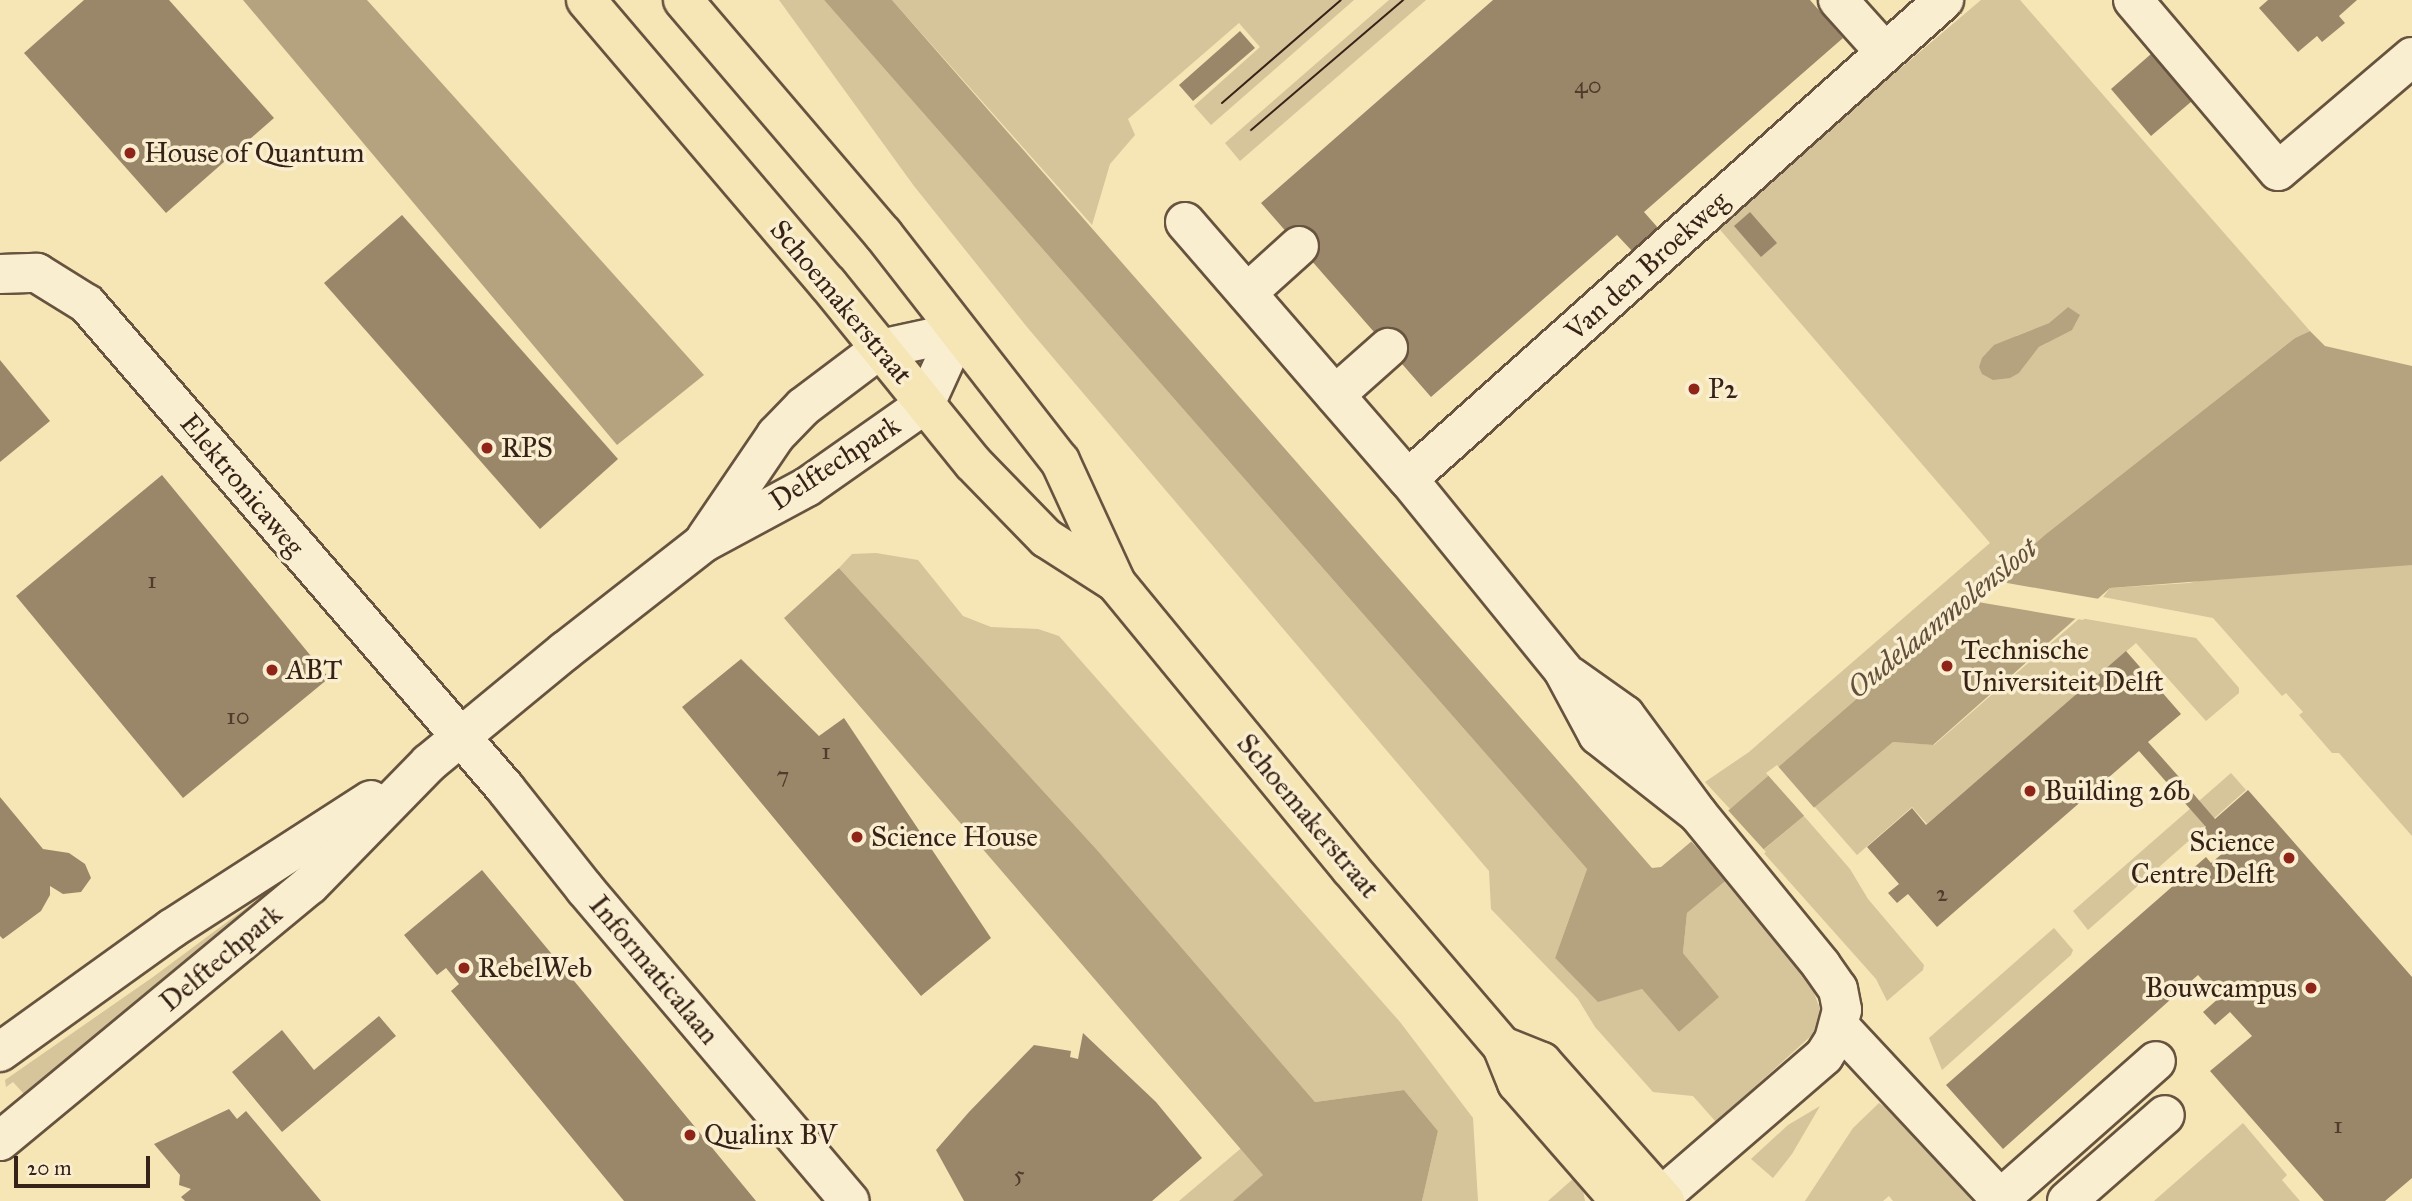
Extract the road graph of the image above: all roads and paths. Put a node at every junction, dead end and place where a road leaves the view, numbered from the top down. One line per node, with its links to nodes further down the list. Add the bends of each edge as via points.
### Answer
1 (586, 0): 14 (main road, Schoemakerstraat)
2 (683, 0): 12 (main road, Schoemakerstraat, via 883,234)
3 (1838, 0): 6 (street)
4 (1944, 0): 6 (street, Van den Broekweg)
5 (2133, 0): 7 (street, via 2278,171)
6 (1884, 51): 17 (street, Van den Broekweg)
7 (2412, 57)
8 (1185, 222): 11 (street)
9 (1299, 246): 11 (street)
10 (0, 274): 20 (street, Elektronicaweg, via 37,274 88,304)
11 (1247, 293): 15 (street)
12 (958, 332): 14 (street, Delftechpark); 16 (street, Delftechpark); 19 (main road, Schoemakerstraat, via 1060,461)
13 (1388, 348): 15 (street)
14 (880, 349): 16 (main road, Schoemakerstraat); 18 (street, Delftechpark, via 803,407 776,435)
15 (1335, 395): 17 (street)
16 (925, 404): 18 (street, Delftechpark, via 807,487); 19 (main road, Schoemakerstraat, via 973,463 1046,538)
17 (1408, 479): 22 (street, via 1563,670 1625,715 1838,989)
18 (703, 543): 20 (street, Delftechpark)
19 (1116, 583): 23 (main road, Schoemakerstraat)
20 (460, 737): 21 (street, Delftechpark); 30 (street, Informaticalaan)
21 (429, 762): 24 (street, Delftechpark, via 171,929); 27 (street, Delftechpark, via 310,885)
22 (1839, 1026): 28 (street, via 1824,1056); 29 (street)
23 (1502, 1046): 28 (main road, Schoemakerstraat, via 1542,1062); 31 (main road, Schoemakerstraat, via 1517,1083)
24 (0, 1052)
25 (2155, 1061): 29 (street)
26 (2165, 1115): 32 (street)
27 (0, 1140)
28 (1661, 1200)
29 (2001, 1200)
30 (850, 1201)
31 (1620, 1201)
32 (2067, 1201)

